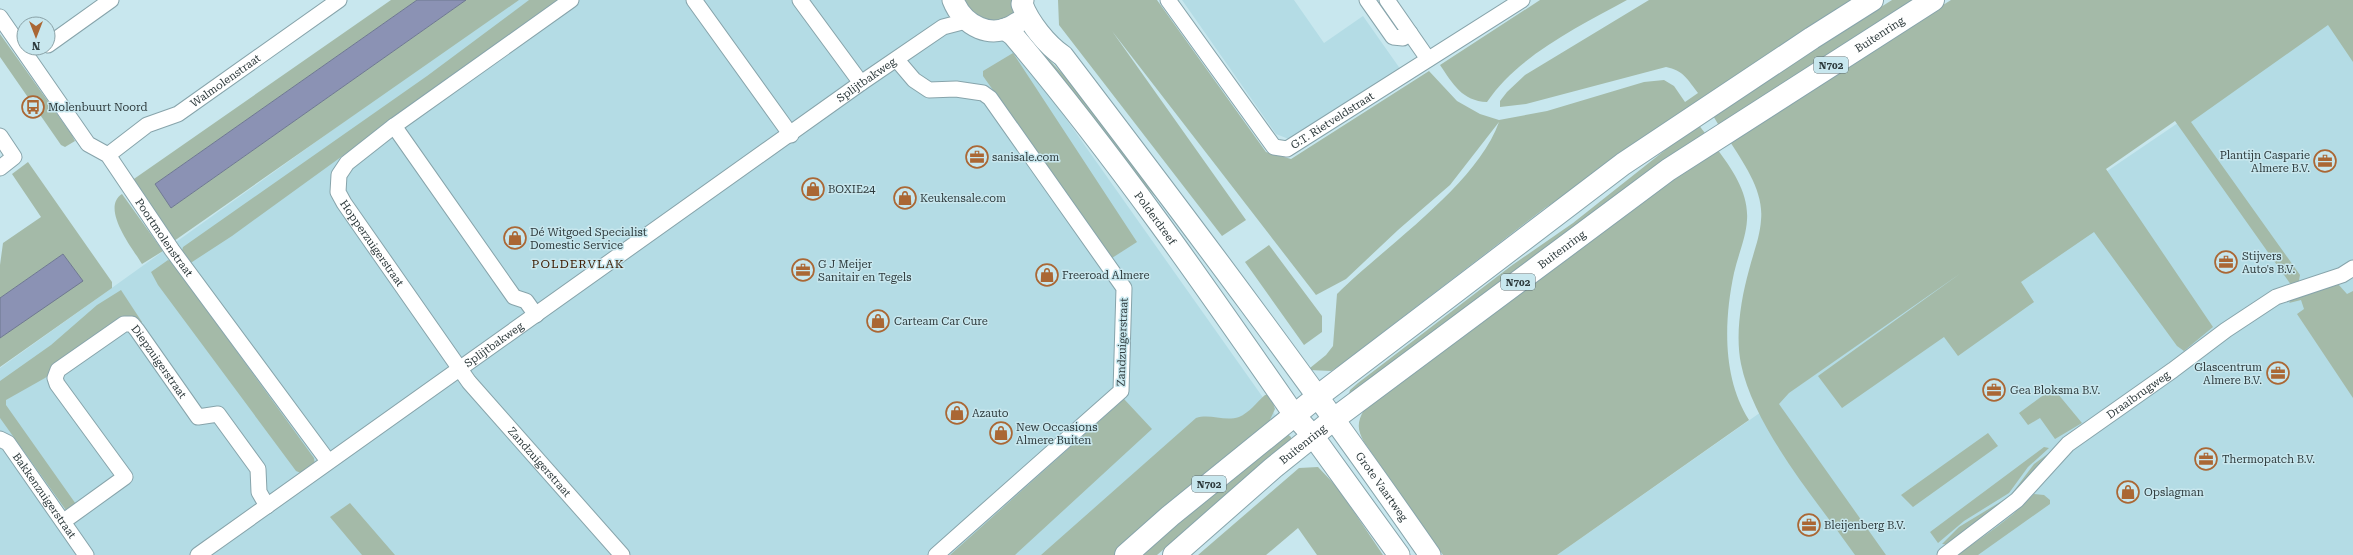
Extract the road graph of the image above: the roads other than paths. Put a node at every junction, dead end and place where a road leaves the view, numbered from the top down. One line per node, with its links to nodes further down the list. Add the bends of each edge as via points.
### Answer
1 (111, 0): 17 (street)
2 (339, 0): 26 (street, Walmolenstraat, via 178,114 147,125)
3 (572, 0): 23 (street, Hopperzuigerstraat)
4 (694, 0): 24 (street)
5 (800, 0): 22 (street)
6 (1168, 0): 20 (street, G.T. Rietveldstraat, via 1274,147 1287,149)
7 (1367, 0): 16 (street, via 1393,37 1403,38)
8 (1387, 0): 16 (street)
9 (1522, 0): 20 (street, G.T. Rietveldstraat)
10 (1872, 0): 31 (highway, N702, via 1623,164)
11 (1933, 0): 33 (highway, Buitenring / N702, via 1668,170)
12 (1028, 5): 15 (main road, via 1015,24); 31 (main road, via 1054,50 1063,56 1152,172)
13 (959, 10): 15 (main road, via 984,30); 21 (street, Splijtbakweg, via 949,15 943,27)
14 (0, 18): 19 (street, Poortmolenstraat)
15 (1005, 29): 32 (main road, Polderdreef, via 1055,85 1133,186)
16 (1410, 33): 20 (street)
17 (56, 39)
18 (33, 56): 19 (street)
19 (30, 58): 26 (street, Poortmolenstraat, via 88,144)
20 (1428, 59)
21 (897, 60): 22 (street, Splijtbakweg); 42 (street, Zandzuigerstraat, via 914,80 929,90 956,89 983,93 990,98 1124,288 1121,391)
22 (861, 83): 24 (street, Splijtbakweg)
23 (394, 126): 29 (street, via 514,297 526,301); 30 (street, Hopperzuigerstraat, via 347,163 339,175 338,192)
24 (791, 135): 29 (street, Splijtbakweg)
25 (0, 136): 27 (street, via 14,156)
26 (108, 155): 36 (street, Poortmolenstraat, via 172,250)
27 (0, 168)
28 (2353, 268): 47 (street, Draaibrugweg, via 2342,276 2276,297 2226,330 2174,370 2068,444 2017,500)
29 (536, 315): 30 (street, Splijtbakweg)
30 (459, 369): 36 (street, Splijtbakweg); 41 (street, Zandzuigerstraat)
31 (1317, 397): 32 (highway, N702); 33 (main road, Grote Vaartweg)
32 (1295, 416): 34 (main road, Polderdreef); 43 (highway, N702, via 1170,516)
33 (1334, 419): 34 (highway, Buitenring / N702); 46 (main road, Grote Vaartweg)
34 (1313, 436): 44 (highway, Buitenring / N702); 45 (main road)
35 (0, 439): 38 (street, Bakkenzuigerstraat, via 8,443)
36 (328, 461): 37 (street, Splijtbakweg)
37 (267, 506): 38 (street, Diepzuigerstraat, via 259,492 258,469 218,414 198,417 132,324 124,324 58,370 55,378 125,476); 40 (street, Splijtbakweg)
38 (64, 521): 39 (street, Bakkenzuigerstraat)
39 (86, 555)
40 (198, 555)
41 (622, 555)
42 (936, 555)
43 (1126, 555)
44 (1174, 555)
45 (1399, 555)
46 (1430, 555)
47 (1944, 555)

